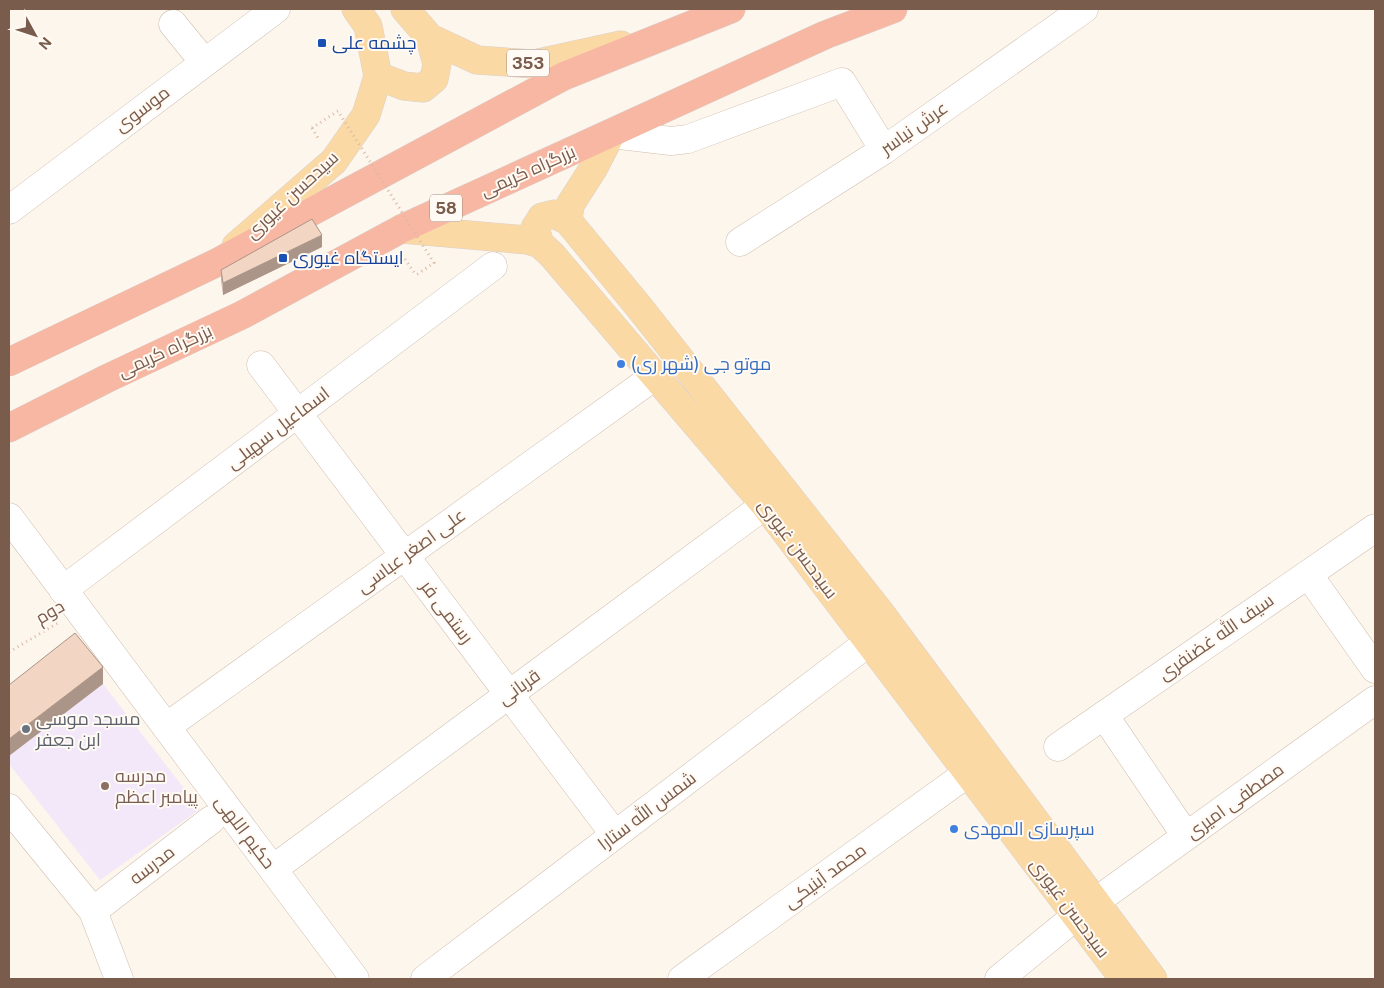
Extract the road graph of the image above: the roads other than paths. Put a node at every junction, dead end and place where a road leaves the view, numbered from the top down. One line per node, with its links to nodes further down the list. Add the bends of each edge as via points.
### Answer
1 (276, 9): 10 (street, موسوی)
2 (356, 9): 11 (main road, سیدحسن غیوری, via 368,26)
3 (405, 9): 9 (main road, 353)
4 (731, 9): 8 (highway)
5 (893, 9): 12 (highway, بزرگراه کریمی / 58, via 825,35)
6 (1084, 9): 13 (street, عرش نیاسر)
7 (173, 24): 10 (street)
8 (666, 35): 9 (main road, 353, via 534,64 477,60); 19 (highway, via 564,76)
9 (430, 38): 11 (main road, via 437,64 434,79 423,88 404,86)
10 (204, 62): 14 (street, موسوی)
11 (378, 76): 19 (main road, سیدحسن غیوری, via 366,115 334,161)
12 (611, 134): 13 (street, via 672,141 688,139 842,82); 15 (main road, via 570,205); 16 (highway, بزرگراه کریمی / 58)
13 (884, 150): 17 (street, عرش نیاسر)
14 (9, 210)
15 (568, 220): 18 (main road, via 554,214 542,217 535,228); 45 (main road, سیدحسن غیوری, via 879,611)
16 (401, 229): 18 (main road, via 527,240); 25 (highway, بزرگراه کریمی / 58, via 242,314)
17 (740, 242)
18 (540, 244): 23 (main road, سیدحسن غیوری)
19 (216, 263): 21 (highway)
20 (493, 266): 24 (street, اسماعیل سهیلی)
21 (9, 362)
22 (261, 365): 24 (street, رستمی فر)
23 (655, 376): 26 (main road, سیدحسن غیوری); 29 (street, علی اصغر عباسی)
24 (297, 413): 29 (street, رستمی فر); 31 (street, اسماعیل سهیلی)
25 (9, 428)
26 (766, 504): 32 (main road, سیدحسن غیوری); 34 (street, قربانی)
27 (9, 517): 31 (street, حکیم اللهی)
28 (1375, 528): 30 (street, سیف الله غضنفری)
29 (404, 556): 34 (street, رستمی فر); 37 (street, علی اصغر عباسی)
30 (1308, 574): 33 (street); 36 (street, سیف الله غضنفری)
31 (71, 600): 37 (street, حکیم اللهی)
32 (869, 642): 39 (main road, سیدحسن غیوری); 42 (street, شمس الله ستارا)
33 (1375, 669)
34 (509, 694): 42 (street, رستمی فر); 44 (street, قربانی)
35 (1375, 700): 43 (street, مصطفی امیری)
36 (1104, 715): 38 (street, سیف الله غضنفری); 43 (street)
37 (166, 727): 44 (street, حکیم اللهی)
38 (1058, 747)
39 (968, 773): 45 (main road, سیدحسن غیوری); 50 (street, محمد آبنیکی)
40 (9, 808): 46 (street)
41 (211, 820): 46 (street, مدرسه)
42 (615, 835): 49 (street, شمس الله ستارا)
43 (1186, 836): 45 (street, مصطفی امیری)
44 (273, 869): 48 (street, حکیم اللهی)
45 (1085, 909): 51 (street, مصطفی امیری); 52 (main road, سیدحسن غیوری); 53 (main road, سیدحسن غیوری)
46 (93, 910): 47 (street)
47 (119, 979)
48 (355, 979)
49 (425, 979)
50 (682, 979)
51 (999, 979)
52 (1124, 979)
53 (1153, 979)

